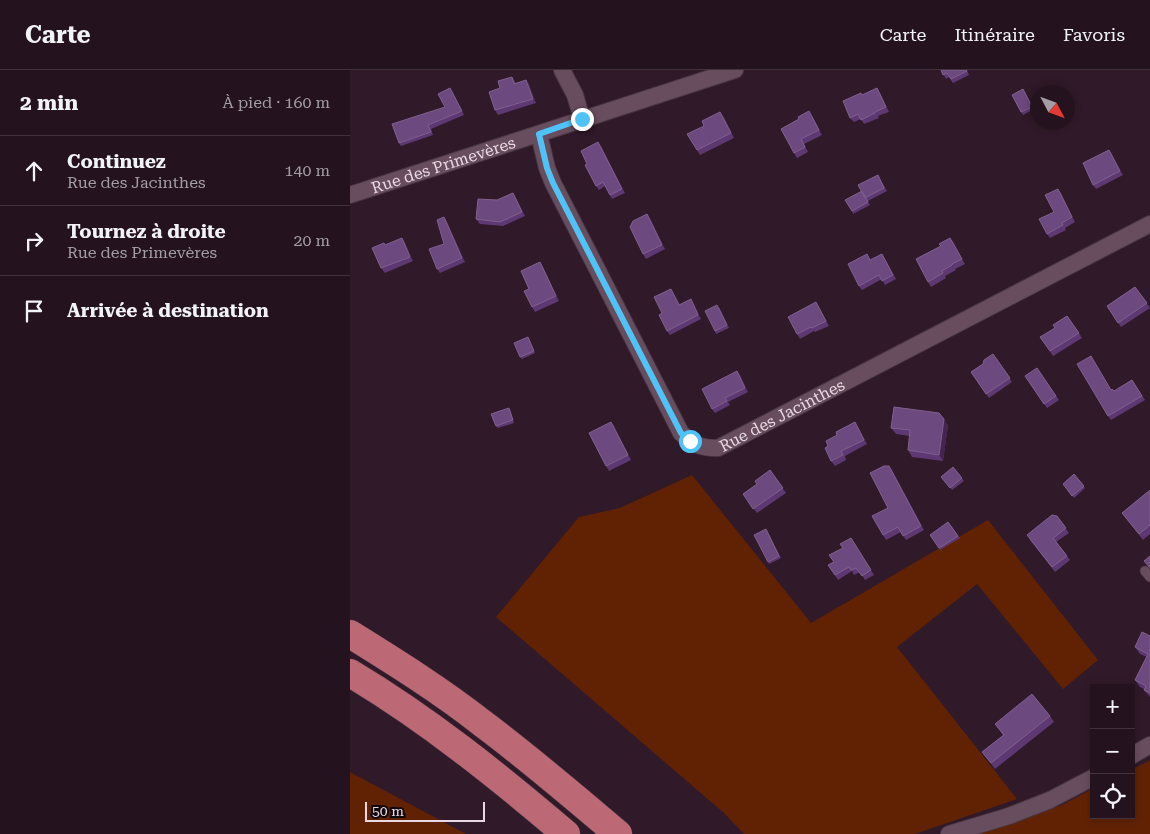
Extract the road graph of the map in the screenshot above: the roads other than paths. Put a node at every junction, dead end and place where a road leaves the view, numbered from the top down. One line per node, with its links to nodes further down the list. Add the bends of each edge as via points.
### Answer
1 (562, 70): 3 (street, via 575,95)
2 (735, 70): 3 (street, Rue des Primevères)
3 (582, 119): 4 (street, Rue des Primevères)
4 (539, 134): 5 (street, Rue des Primevères); 6 (street, Rue des Jacinthes, via 553,183 681,433 704,448 718,448)
5 (350, 195)
6 (1150, 224)
7 (350, 634): 13 (highway, via 482,722)
8 (350, 673): 12 (highway, via 440,733)
9 (1150, 745): 10 (street)
10 (1135, 754)
11 (1090, 779): 14 (street, via 1009,816)
12 (566, 834)
13 (618, 834)
14 (949, 834)

